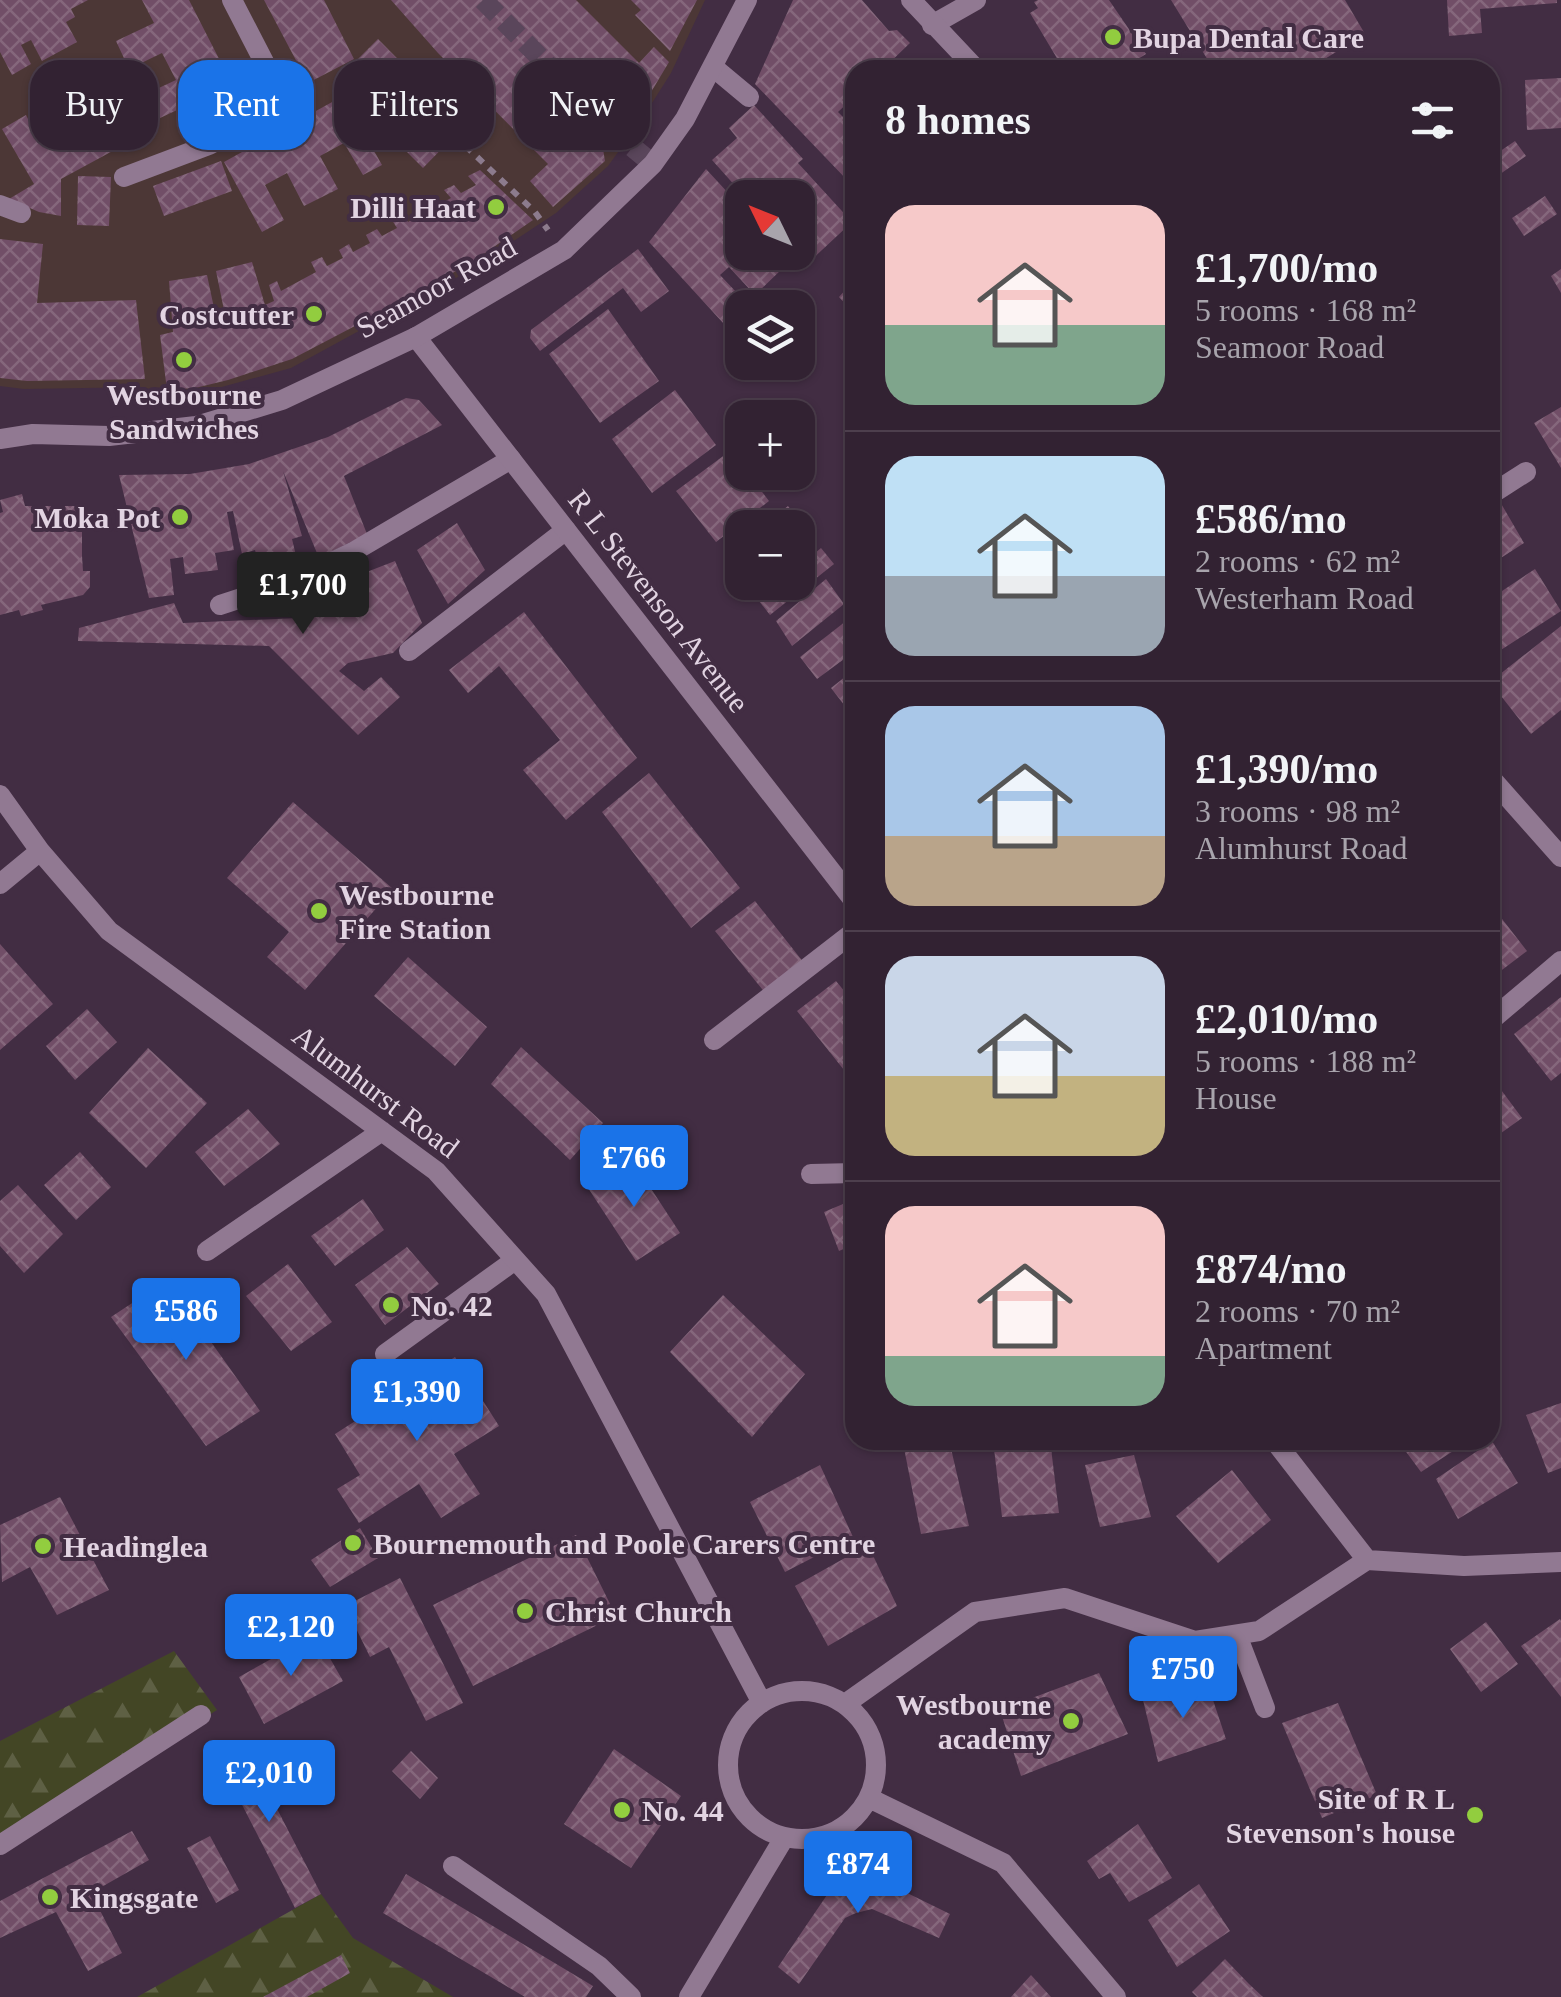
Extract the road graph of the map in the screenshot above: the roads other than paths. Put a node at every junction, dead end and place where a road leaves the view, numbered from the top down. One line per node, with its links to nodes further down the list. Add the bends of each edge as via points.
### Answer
1 (232, 0): 9 (street, via 278,88 274,110 209,145)
2 (747, 0): 7 (street, Seamoor Road)
3 (912, 0): 5 (street)
4 (976, 0): 5 (street)
5 (932, 24): 6 (street)
6 (967, 60)
7 (713, 68): 8 (street); 12 (street, Seamoor Road, via 653,164 564,250)
8 (749, 97)
9 (124, 176)
10 (0, 206): 11 (street)
11 (21, 212)
12 (416, 337): 14 (street, Seamoor Road, via 282,400 196,426 109,436); 16 (street, R L Stevenson Avenue)
13 (0, 427): 14 (street, Seamoor Road)
14 (33, 434): 15 (street, Seamoor Road)
15 (0, 439)
16 (511, 459): 19 (street, R L Stevenson Avenue); 20 (street, via 354,552)
17 (1526, 472): 18 (street)
18 (1500, 489)
19 (566, 530): 21 (street); 27 (street, R L Stevenson Avenue)
20 (220, 605)
21 (409, 651)
22 (1500, 788): 25 (street)
23 (0, 795): 24 (street, Alumhurst Road)
24 (40, 850): 26 (street); 32 (street, Alumhurst Road, via 108,931)
25 (1561, 857)
26 (0, 884)
27 (845, 889)
28 (845, 939): 31 (street)
29 (1561, 961): 30 (street)
30 (1500, 1013)
31 (714, 1040)
32 (382, 1131): 35 (street); 36 (street, Alumhurst Road, via 436,1171)
33 (845, 1173): 34 (street)
34 (810, 1174)
35 (207, 1251)
36 (516, 1260): 37 (street); 42 (street, Alumhurst Road, via 546,1294)
37 (386, 1354)
38 (1282, 1450): 39 (street)
39 (1368, 1560): 40 (street, via 1464,1566); 41 (street, via 1260,1631)
40 (1561, 1562)
41 (1237, 1635): 43 (street, via 1195,1641 1065,1598 975,1612); 44 (street)
42 (762, 1703): 43 (street, via 804,1691); 47 (street, via 732,1741 732,1790 762,1828)
43 (845, 1704): 46 (street, via 866,1728 877,1758)
44 (1264, 1708)
45 (201, 1715): 48 (street)
46 (869, 1798): 47 (street, via 834,1833); 52 (street, via 1003,1863)
47 (784, 1838): 51 (street)
48 (0, 1845)
49 (454, 1866): 50 (street, via 599,1966)
50 (631, 1997)
51 (689, 1997)
52 (1116, 1997)

